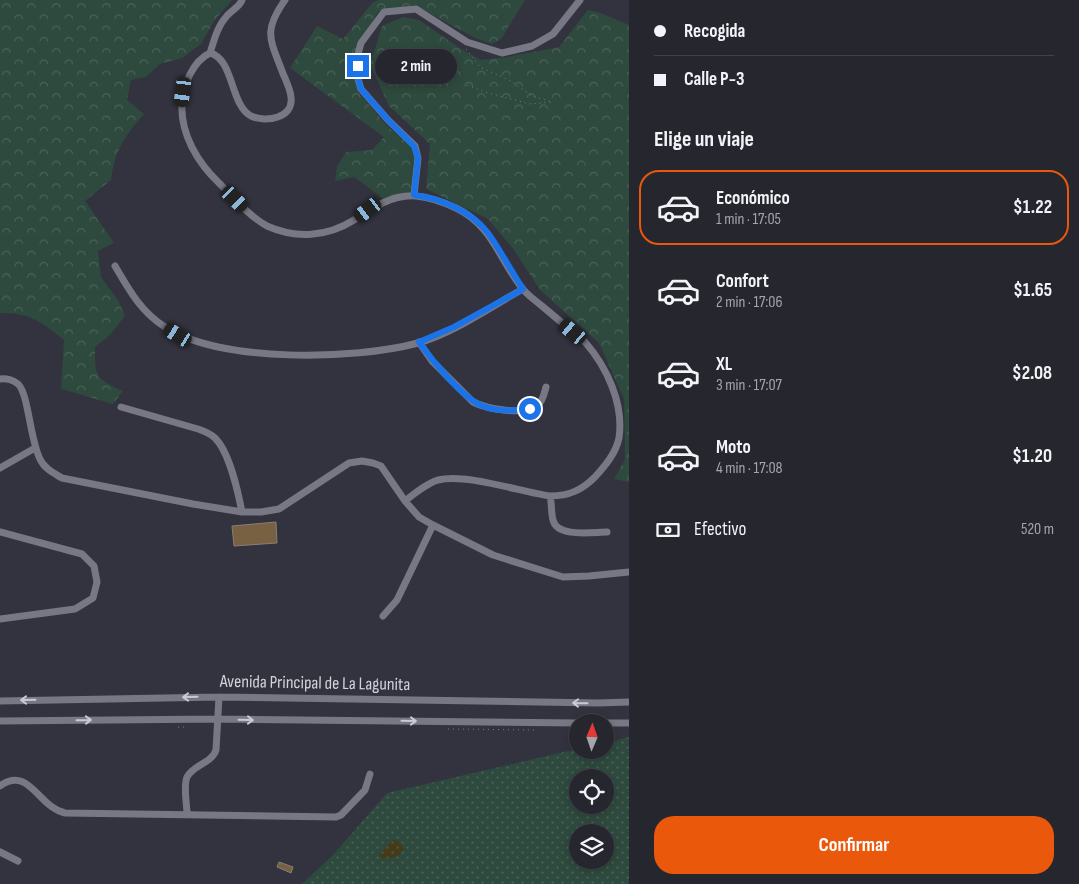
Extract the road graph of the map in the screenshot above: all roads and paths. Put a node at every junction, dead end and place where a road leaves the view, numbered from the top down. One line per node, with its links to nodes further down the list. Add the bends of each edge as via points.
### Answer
1 (242, 0): 5 (street, via 240,6 224,19)
2 (285, 0): 5 (street, via 272,20 270,36 291,96 286,113 262,119 246,112 224,64)
3 (580, 0): 7 (street, via 553,34 532,46 502,53 467,42 416,9 384,12 358,54 358,79 361,89 414,146 418,158)
4 (464, 46): 6 (path, via 480,67 509,80 532,96 552,102 530,104)
5 (210, 53): 7 (street, via 194,67 183,92 181,105 186,134 201,162 256,219 284,232 316,234 340,227 383,202)
6 (467, 85)
7 (414, 195): 9 (street, via 429,197 457,209 480,224)
8 (115, 266): 10 (street, via 145,311 164,327 196,342 245,351 304,354 362,353)
9 (523, 289): 10 (street, via 454,327); 16 (street, via 593,352 612,388 619,416 619,438 604,468 580,490)
10 (419, 342): 12 (street, via 432,361 481,406 530,409 543,399)
11 (0, 379): 14 (street, via 19,384)
12 (546, 388)
13 (122, 408): 18 (street, via 198,429 217,440 235,477)
14 (34, 448): 15 (street); 18 (street, via 48,471 62,478)
15 (0, 468)
16 (550, 496): 17 (street, via 466,479 440,480 423,487); 21 (street, via 553,520 560,530)
17 (405, 501): 18 (street, via 381,466 362,461 340,468 279,509); 19 (street)
18 (242, 512)
19 (433, 525): 22 (street, via 493,555 564,577); 23 (street, via 397,600)
20 (0, 532): 24 (street, via 82,554 94,566 97,582 93,598 75,610)
21 (607, 532)
22 (629, 572)
23 (383, 616)
24 (0, 619)
25 (219, 697): 26 (street, Avenida Principal de La Lagunita, one-way to 26); 27 (street, Avenida Principal de La Lagunita, one-way to 25); 28 (street)
26 (0, 701)
27 (629, 702)
28 (218, 719): 29 (street, Avenida Principal de La Lagunita, one-way to 28); 30 (street, Avenida Principal de La Lagunita, one-way to 30); 35 (street, via 215,755 190,773 186,780)
29 (0, 721)
30 (569, 723)
31 (614, 723): 32 (street)
32 (629, 723)
33 (370, 774): 35 (street, via 365,790 336,817)
34 (0, 786): 35 (street, via 15,779 22,780 53,808 65,813)
35 (187, 814)
36 (0, 852): 37 (street)
37 (18, 861)

